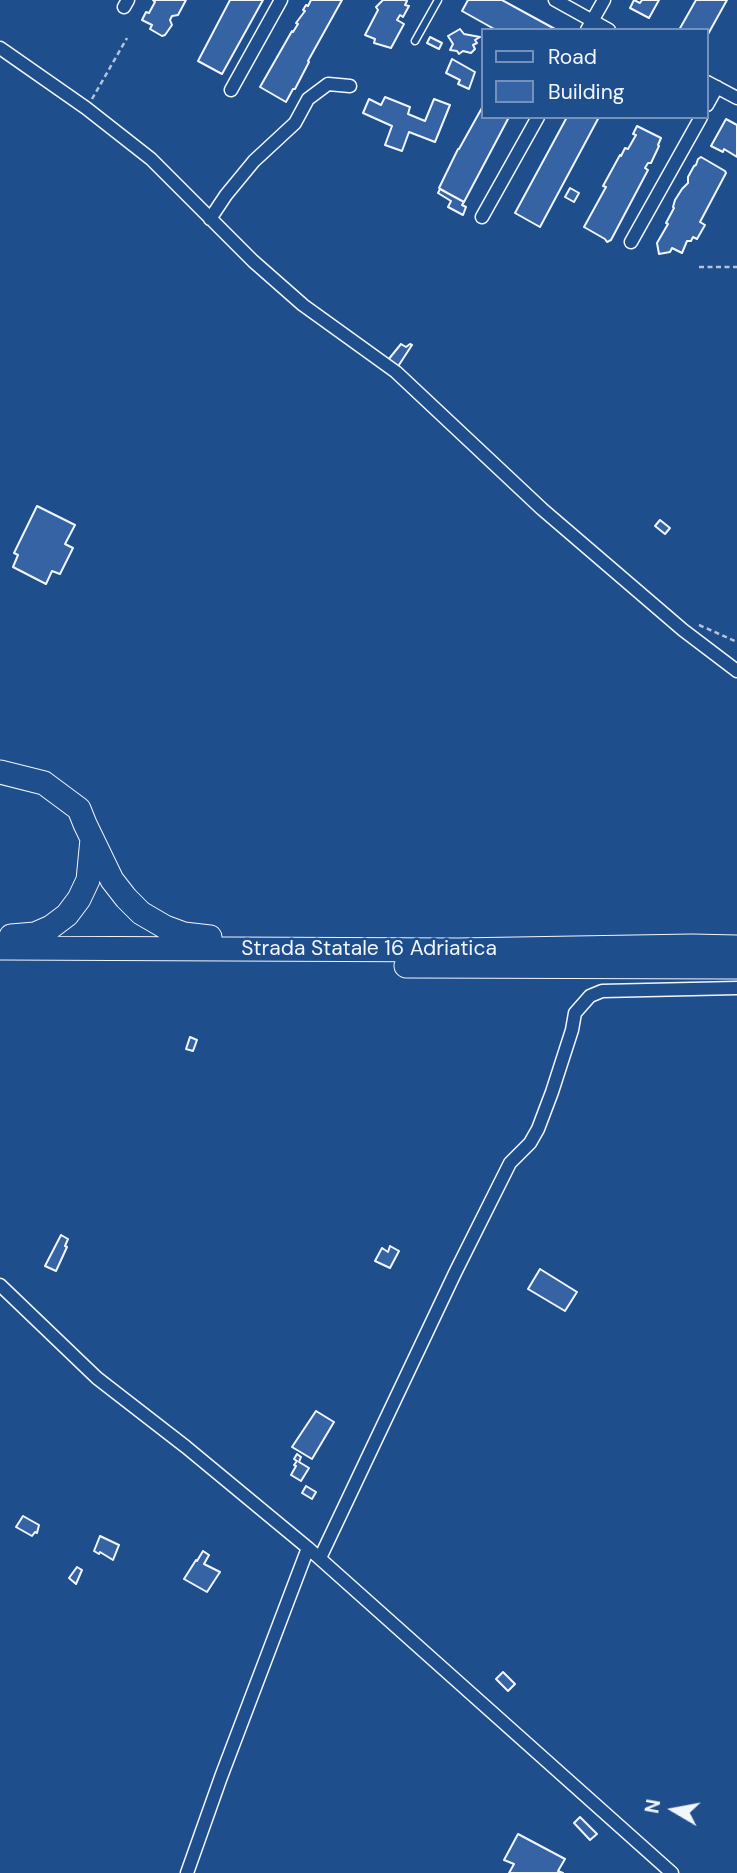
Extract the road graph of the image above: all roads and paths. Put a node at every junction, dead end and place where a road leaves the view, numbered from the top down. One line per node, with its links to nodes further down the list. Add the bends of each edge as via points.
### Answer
1 (281, 0): 11 (street)
2 (438, 0): 7 (lane)
3 (555, 0): 5 (street)
4 (604, 0): 5 (street)
5 (589, 25)
6 (127, 38): 13 (path)
7 (415, 41)
8 (0, 48): 13 (street)
9 (712, 85): 12 (street)
10 (350, 86): 17 (street, via 328,84 308,99 295,123 254,161)
11 (231, 90)
12 (737, 98)
13 (86, 108): 17 (street, via 150,159)
14 (537, 119): 16 (street)
15 (700, 119): 18 (street)
16 (482, 216)
17 (210, 219): 21 (street, via 303,305 396,372 542,509)
18 (631, 242)
19 (699, 267): 20 (path)
20 (737, 267)
21 (683, 630): 22 (path, via 699,625); 23 (street)
22 (737, 642)
23 (737, 671)
24 (0, 772): 25 (highway, via 44,783 79,809)
25 (92, 839): 26 (highway, via 88,880 67,915 35,934); 29 (highway, via 126,898 141,913 184,934 405,938)
26 (0, 936)
27 (737, 947): 29 (highway, Strada Statale 16 Adriatica)
28 (0, 948): 29 (highway, Strada Statale 16 Adriatica)
29 (457, 950)
30 (0, 963): 31 (highway, Strada Statale 16 Adriatica)
31 (737, 967)
32 (737, 988): 35 (street, via 602,991 590,996 575,1013 538,1129 510,1163)
33 (0, 1285): 34 (street, via 97,1378)
34 (308, 1548): 35 (street); 36 (street)
35 (320, 1558): 37 (street)
36 (187, 1873)
37 (672, 1873)

